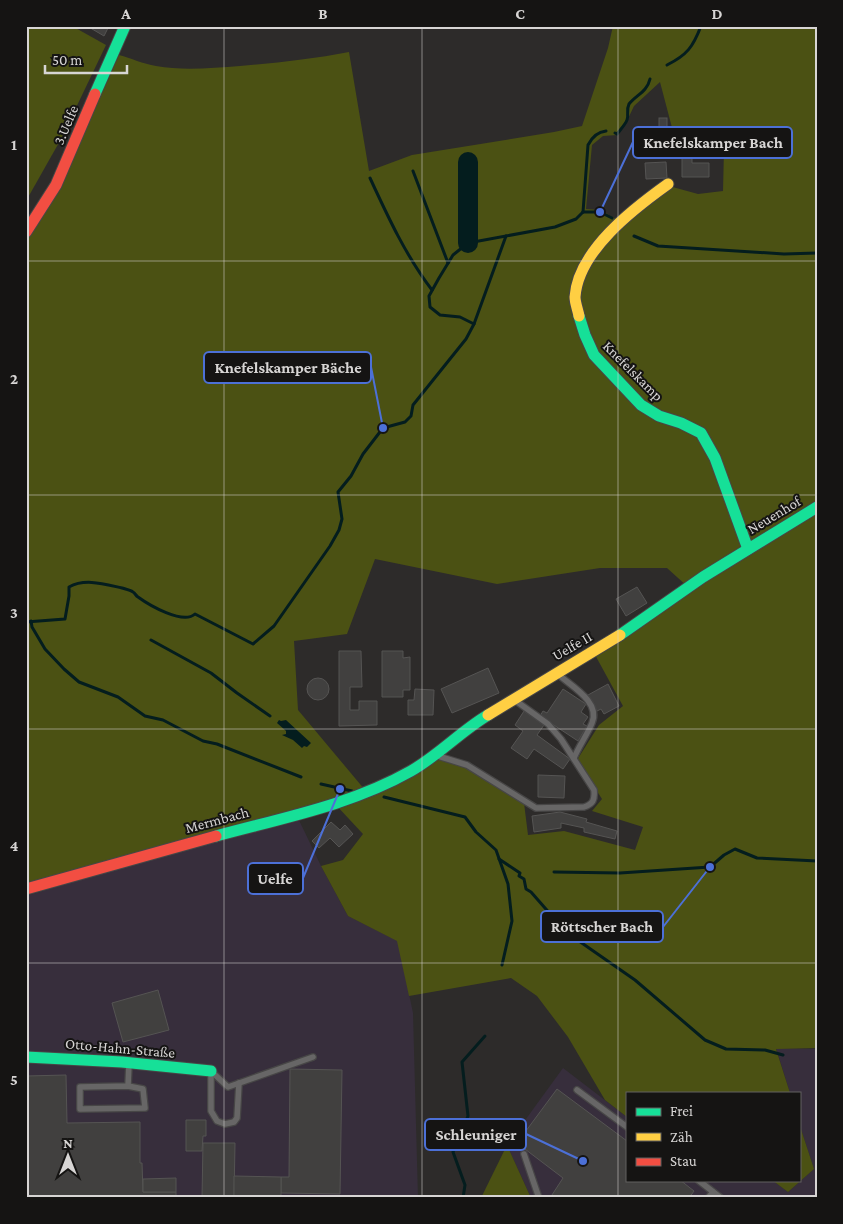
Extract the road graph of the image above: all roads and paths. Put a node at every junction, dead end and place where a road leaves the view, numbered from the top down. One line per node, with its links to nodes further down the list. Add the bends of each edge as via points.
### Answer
1 (125, 26): 3 (street, 3.Uelfe, via 56,185)
2 (668, 184): 5 (street, Knefelskamp, via 620,222 600,243 579,277 578,312 594,355 641,405 701,433 715,458)
3 (26, 232)
4 (817, 507): 5 (street, Neuenhof)
5 (748, 548): 6 (street, Uelfe II, via 634,626)
6 (556, 673): 7 (street, Uelfe II); 9 (lane, via 586,698 594,714)
7 (513, 699): 8 (street, Uelfe II, via 464,730); 9 (lane, via 548,724)
8 (436, 755): 9 (lane, via 467,765 541,809 591,805 594,790); 10 (street, Uelfe II)
9 (574, 758)
10 (412, 770): 11 (street, Mermbach, via 374,790 331,805)
11 (26, 889)
12 (26, 1057): 14 (street, Otto-Hahn-Straße)
13 (313, 1057): 16 (lane)
14 (129, 1062): 15 (street, Otto-Hahn-Straße); 17 (lane)
15 (210, 1071): 16 (lane, via 228,1087); 16 (lane, via 211,1110 217,1121 225,1124 238,1118)
16 (239, 1083)
17 (128, 1086): 17 (lane, via 143,1089 145,1108 80,1109 80,1087)
18 (577, 1090): 19 (lane)
19 (626, 1126)
20 (524, 1154): 23 (lane)
21 (700, 1182): 22 (lane)
22 (713, 1192): 24 (lane); 25 (lane)
23 (539, 1198)
24 (708, 1198)
25 (721, 1198)

